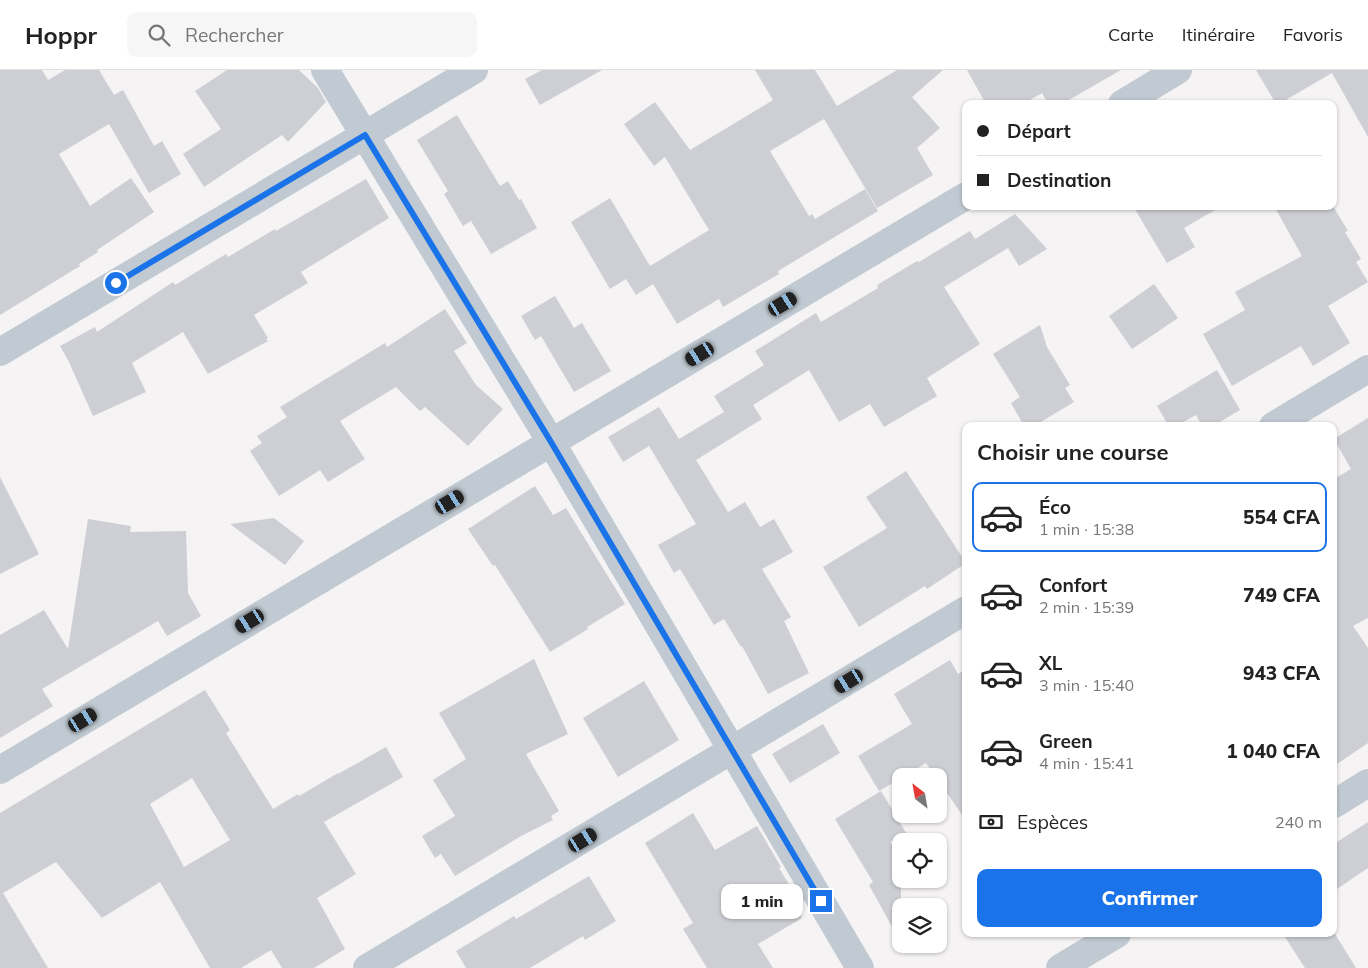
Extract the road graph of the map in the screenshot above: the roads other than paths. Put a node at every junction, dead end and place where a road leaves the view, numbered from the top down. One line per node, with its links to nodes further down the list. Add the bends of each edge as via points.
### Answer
1 (325, 70): 5 (street)
2 (474, 70): 5 (street)
3 (1178, 70): 4 (street)
4 (1129, 100)
5 (365, 135): 7 (street); 10 (street)
6 (962, 198): 10 (street)
7 (0, 352)
8 (1368, 369): 9 (street)
9 (1280, 422)
10 (551, 442): 12 (street); 13 (street)
11 (962, 612): 12 (street)
12 (732, 751): 17 (street); 18 (street)
13 (0, 770)
14 (1368, 783): 15 (street)
15 (1337, 802)
16 (1113, 937): 19 (street)
17 (367, 968)
18 (860, 968)
19 (1060, 968)

